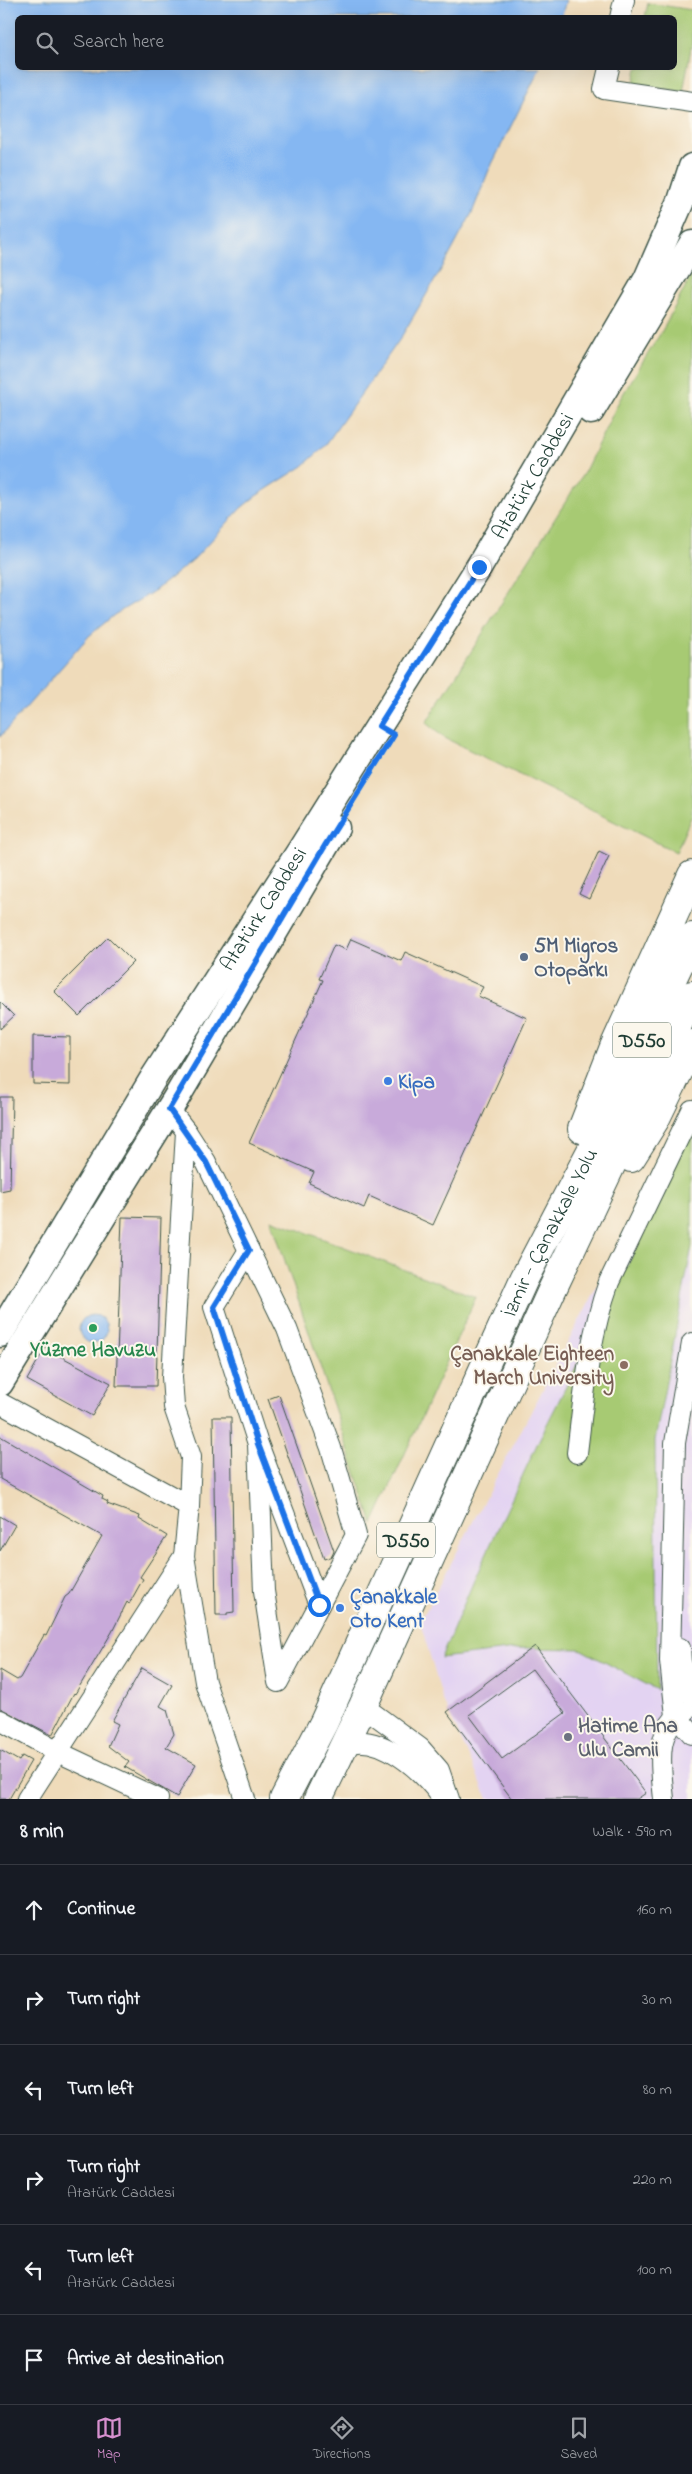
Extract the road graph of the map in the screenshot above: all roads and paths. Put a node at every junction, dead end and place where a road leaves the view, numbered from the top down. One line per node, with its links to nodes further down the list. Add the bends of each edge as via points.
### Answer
1 (624, 0): 2 (street)
2 (621, 15)
3 (609, 70): 4 (street, via 604,89)
4 (692, 102)
5 (692, 167): 7 (main road, Atatürk Caddesi, via 647,279)
6 (692, 244): 7 (main road, Atatürk Caddesi)
7 (386, 730): 12 (main road, Atatürk Caddesi); 13 (main road, Atatürk Caddesi, via 326,844)
8 (692, 876): 20 (highway, via 614,1048)
9 (692, 937): 16 (highway, İzmir - Çanakkale Yolu / D550)
10 (692, 995): 16 (highway, İzmir - Çanakkale Yolu / D550)
11 (692, 1044): 21 (highway, via 654,1120)
12 (142, 1096): 13 (main road); 17 (main road, Atatürk Caddesi)
13 (169, 1109): 15 (street); 18 (main road, Atatürk Caddesi)
14 (692, 1110): 27 (street, via 599,1308)
15 (186, 1131): 19 (street, via 206,1162); 28 (street, via 172,1376 174,1407 191,1457)
16 (606, 1148): 20 (highway, İzmir - Çanakkale Yolu / D550); 21 (highway, İzmir - Çanakkale Yolu / D550)
17 (73, 1212): 18 (main road); 22 (main road, Atatürk Caddesi)
18 (99, 1223): 24 (main road, Atatürk Caddesi)
19 (249, 1250): 26 (street, via 214,1307); 31 (street, via 287,1329 331,1448 356,1535)
20 (524, 1280): 42 (highway, İzmir - Çanakkale Yolu / D550, via 324,1722)
21 (552, 1290): 33 (highway, İzmir - Çanakkale Yolu / D550)
22 (0, 1334)
23 (692, 1343): 30 (street, via 675,1443)
24 (0, 1383)
25 (0, 1403): 28 (street)
26 (258, 1444): 31 (street); 31 (street, via 264,1591 278,1682)
27 (576, 1453)
28 (189, 1506): 29 (street)
29 (184, 1556): 38 (street); 41 (street, via 205,1682)
30 (672, 1562): 32 (street, via 681,1662); 34 (street, via 670,1661)
31 (319, 1605)
32 (692, 1695)
33 (363, 1706): 37 (highway, İzmir - Çanakkale Yolu / D550); 45 (street, via 420,1748 439,1770)
34 (684, 1712): 36 (street); 46 (street, via 661,1743)
35 (0, 1720): 38 (street)
36 (692, 1734)
37 (342, 1746): 43 (highway, İzmir - Çanakkale Yolu / D550); 44 (street, via 349,1742 373,1744 397,1755 412,1764)
38 (58, 1752): 39 (street); 40 (street)
39 (27, 1799)
40 (158, 1799)
41 (245, 1799)
42 (284, 1799)
43 (318, 1799)
44 (443, 1799)
45 (449, 1799)
46 (664, 1799)

